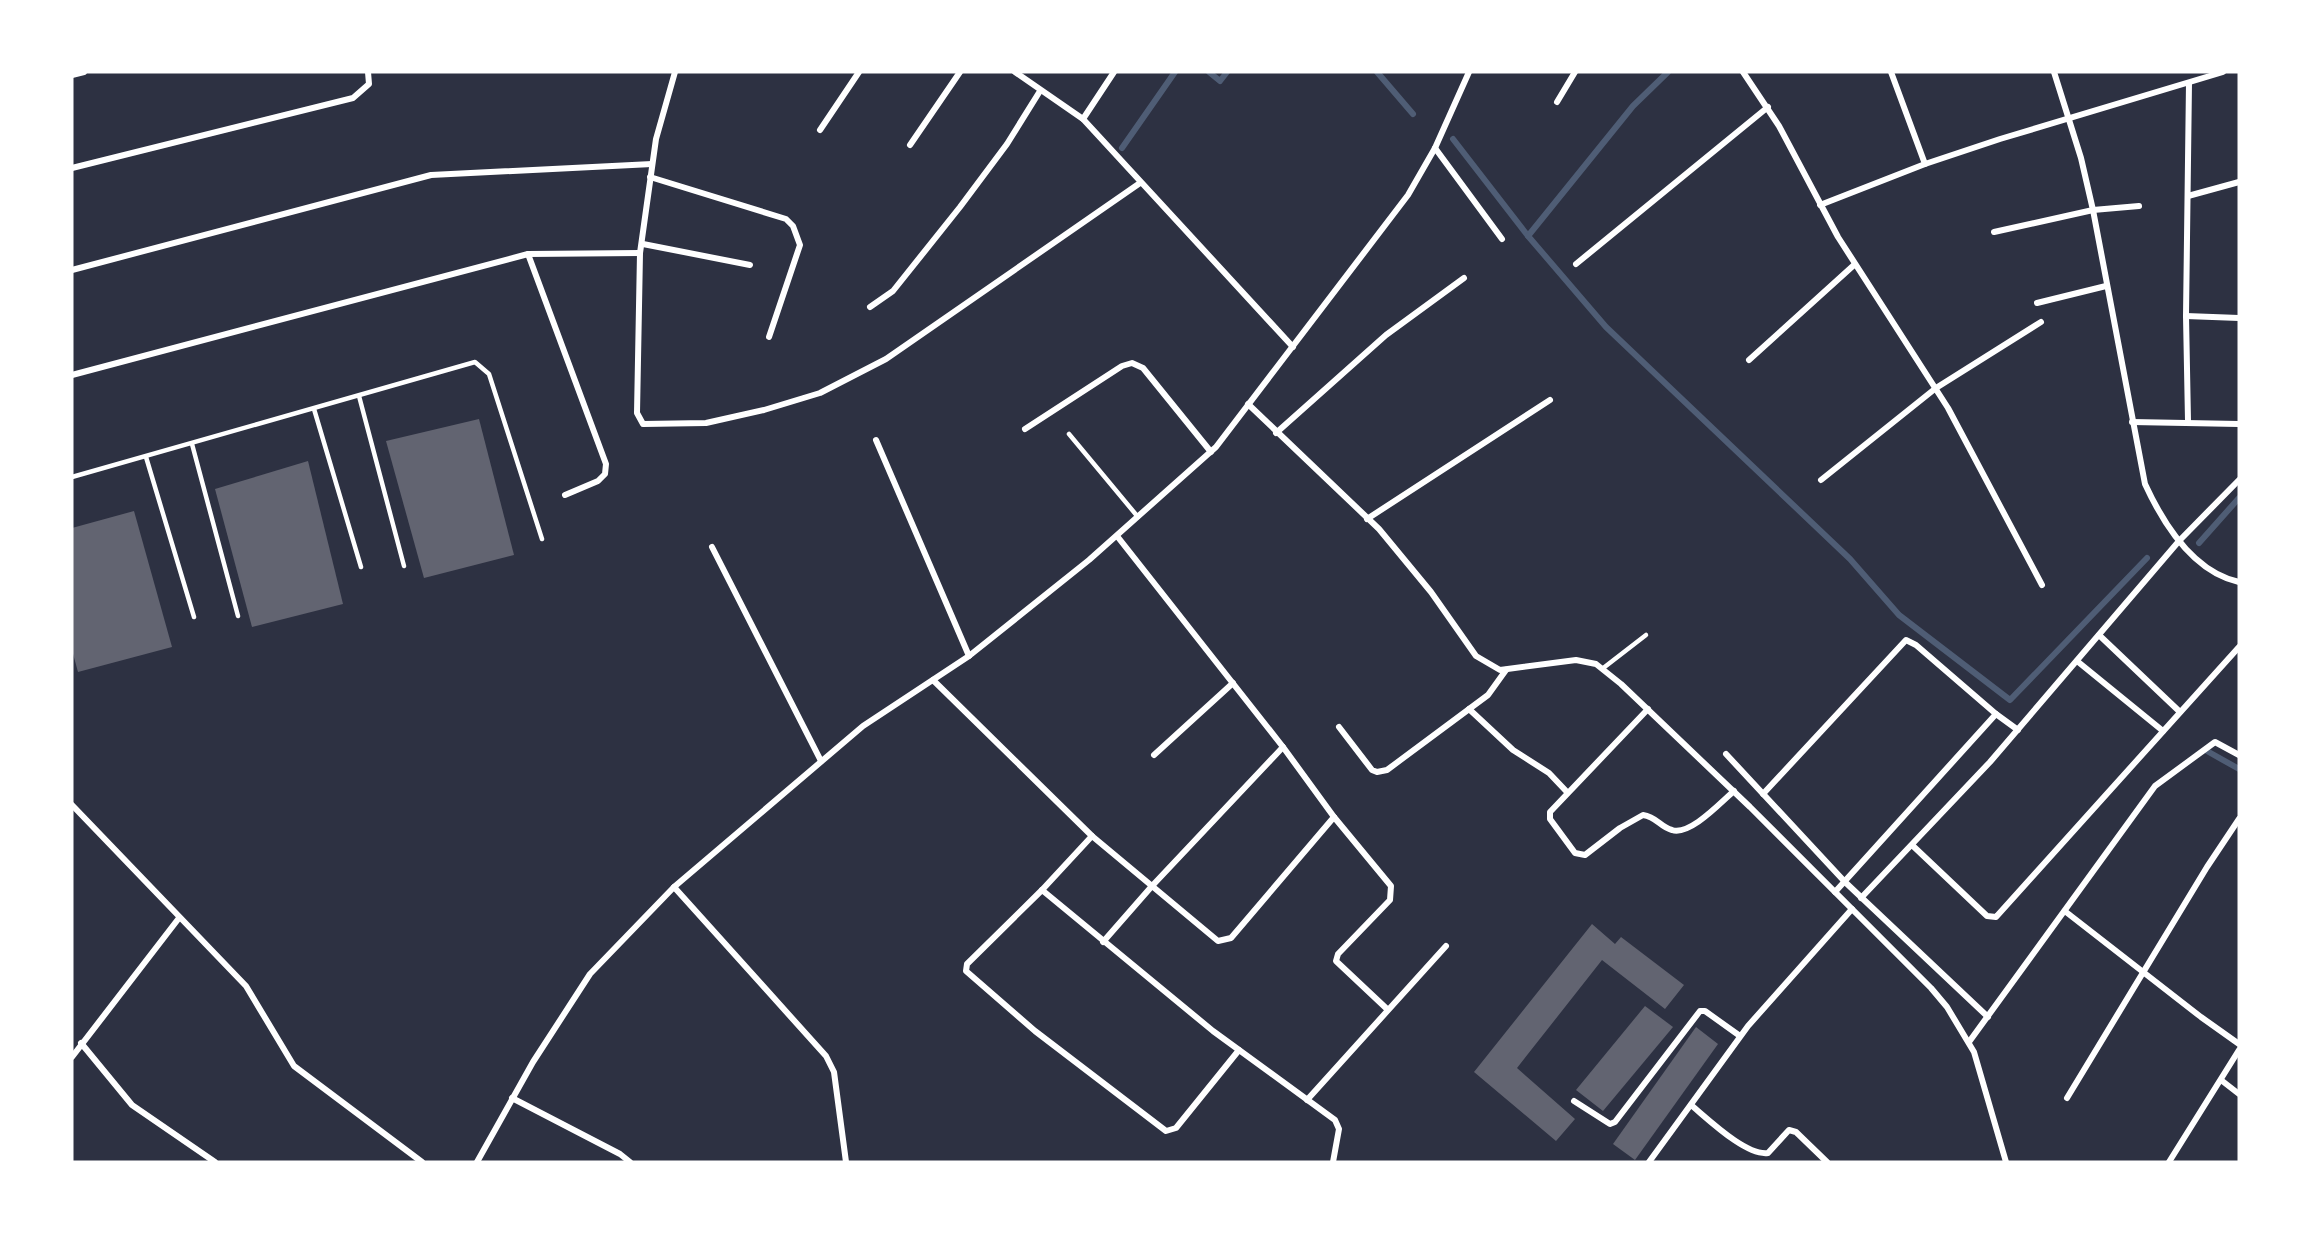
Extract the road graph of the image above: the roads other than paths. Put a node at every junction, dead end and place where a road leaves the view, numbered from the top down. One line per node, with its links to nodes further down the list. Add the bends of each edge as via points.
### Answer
1 (84, 72): 14 (street)
2 (368, 72): 26 (street, via 366,90 353,98)
3 (675, 72): 24 (street)
4 (859, 72): 21 (street)
5 (960, 72): 22 (street)
6 (1015, 72): 16 (street)
7 (1114, 72): 20 (street)
8 (1469, 72): 23 (street)
9 (1575, 72): 17 (street)
10 (1743, 72): 18 (street)
11 (1891, 72): 25 (street)
12 (2054, 72): 19 (street)
13 (2223, 72): 15 (street)
14 (72, 75)
15 (2188, 83): 19 (street); 30 (street)
16 (1040, 91): 20 (street); 46 (street, via 1007,144 953,216 893,291)
17 (1557, 102)
18 (1768, 108): 31 (street); 39 (street)
19 (2069, 118): 25 (street); 33 (street)
20 (1083, 119): 29 (street)
21 (820, 130)
22 (910, 145)
23 (1435, 148): 35 (street); 51 (street, via 1408,195)
24 (652, 164): 27 (street); 42 (street, via 431,175)
25 (1925, 164): 31 (street)
26 (72, 168)
27 (650, 177): 36 (street); 50 (street, via 786,219 793,226 800,246)
28 (2239, 182): 30 (street)
29 (1140, 183): 37 (street, via 886,359 820,393 706,423 640,421); 51 (street)
30 (2188, 196): 47 (street)
31 (1820, 205): 41 (street)
32 (2139, 206): 33 (street)
33 (2093, 210): 34 (street); 44 (street)
34 (1994, 232)
35 (1502, 239)
36 (643, 243): 37 (street); 40 (street)
37 (640, 253): 38 (street)
38 (528, 254): 53 (street); 72 (street, via 606,464 605,474 598,481)
39 (1576, 264)
40 (750, 265)
41 (1854, 265): 52 (street); 54 (street)
42 (72, 270)
43 (1464, 278): 63 (street, via 1386,335)
44 (2106, 286): 45 (street); 60 (street)
45 (2037, 303)
46 (870, 307)
47 (2186, 316): 48 (street); 59 (street)
48 (2239, 318)
49 (2041, 322): 54 (street)
50 (769, 337)
51 (1293, 347): 57 (street)
52 (1749, 360)
53 (72, 375)
54 (1936, 388): 70 (street); 82 (street)
55 (359, 396): 58 (lane); 76 (lane, via 475,362 482,366 489,374); 79 (lane)
56 (1550, 400): 74 (street)
57 (1248, 404): 63 (street); 67 (street)
58 (314, 409): 66 (lane); 80 (lane)
59 (2188, 421): 60 (street); 61 (street)
60 (2132, 422): 77 (street, via 2145,484)
61 (2239, 424)
62 (1025, 429): 67 (street, via 1132,363 1143,368)
63 (1276, 433): 74 (street)
64 (1070, 434): 73 (lane)
65 (876, 440): 88 (street)
66 (192, 444): 68 (lane); 83 (lane)
67 (1211, 452): 73 (street)
68 (147, 457): 69 (lane); 84 (lane)
69 (72, 477)
70 (1821, 480)
71 (2239, 480): 77 (street)
72 (565, 495)
73 (1138, 517): 75 (street)
74 (1368, 519): 91 (street, via 1414,570 1476,656)
75 (1116, 536): 88 (street); 93 (street)
76 (543, 539)
77 (2179, 542): 81 (street, via 2223,578); 86 (street)
78 (712, 547): 105 (street)
79 (404, 566)
80 (361, 567)
81 (2239, 582)
82 (2042, 585)
83 (238, 616)
84 (194, 617)
85 (1646, 635): 90 (lane)
86 (2099, 635): 89 (street); 96 (street)
87 (2239, 648): 96 (street)
88 (969, 656): 92 (street)
89 (2077, 661): 99 (street); 100 (street)
90 (1602, 669): 91 (street, via 1581,660); 95 (street)
91 (1506, 670): 94 (street, via 1488,695)
92 (933, 680): 105 (street, via 863,726); 112 (street)
93 (1233, 683): 101 (street); 103 (street)
94 (1469, 709): 98 (street, via 1387,770 1377,772); 107 (street, via 1513,750 1549,773)
95 (1648, 709): 106 (street); 107 (street)
96 (2179, 713): 99 (street)
97 (1996, 714): 100 (street); 108 (street, via 1916,645 1905,640); 114 (street)
98 (1339, 727)
99 (2165, 729): 113 (street, via 1996,917 1987,916)
100 (2018, 730): 113 (street)
101 (1283, 747): 110 (street); 115 (street)
102 (1726, 754): 108 (street)
103 (1154, 755)
104 (2239, 755): 121 (street, via 2214,742 2155,786)
105 (821, 761): 116 (street)
106 (1734, 791): 107 (street, via 1692,827 1674,831 1656,818 1643,815 1585,855 1575,853 1549,818); 118 (street)
107 (1568, 792)
108 (1763, 794): 114 (street)
109 (72, 805): 122 (street)
110 (1334, 817): 115 (street, via 1225,941 1218,941); 126 (street, via 1388,881 1392,895 1338,954 1336,961)
111 (2239, 819): 125 (street)
112 (1092, 836): 115 (street); 117 (street)
113 (1912, 845): 119 (street)
114 (1845, 882): 118 (street); 119 (street)
115 (1152, 885): 123 (street)
116 (674, 887): 137 (street, via 590,974); 148 (street, via 826,1056 834,1072)
117 (1042, 890): 123 (street); 132 (street, via 966,967 969,974 1035,1031 1168,1131 1176,1128)
118 (1835, 892): 120 (street)
119 (1861, 898): 127 (street)
120 (1852, 909): 128 (street); 129 (street, via 1931,988)
121 (2066, 912): 125 (street); 127 (street)
122 (179, 918): 130 (street); 144 (street, via 246,986 294,1066)
123 (1103, 942): 132 (street)
124 (1446, 946): 126 (street)
125 (2143, 971): 131 (street); 138 (street)
126 (1387, 1009): 139 (street)
127 (1988, 1017): 129 (street)
128 (1740, 1036): 140 (street, via 1700,1011 1615,1122 1610,1124); 141 (street)
129 (1970, 1042): 152 (street)
130 (81, 1043): 134 (street); 143 (street, via 132,1105)
131 (2239, 1044)
132 (1239, 1050): 139 (street)
133 (2239, 1050): 135 (street)
134 (72, 1057)
135 (2221, 1080): 136 (street); 153 (street)
136 (2239, 1094)
137 (512, 1098): 142 (street); 145 (street)
138 (2067, 1098)
139 (1307, 1100): 149 (street, via 1338,1124)
140 (1574, 1101)
141 (1691, 1105): 150 (street); 151 (street, via 1737,1142 1756,1152 1768,1153 1790,1130)
142 (620, 1154): 146 (street); 147 (street)
143 (215, 1162)
144 (422, 1162)
145 (477, 1162)
146 (618, 1162)
147 (630, 1162)
148 (846, 1162)
149 (1333, 1162)
150 (1649, 1162)
151 (1827, 1162)
152 (2006, 1162)
153 (2169, 1162)

